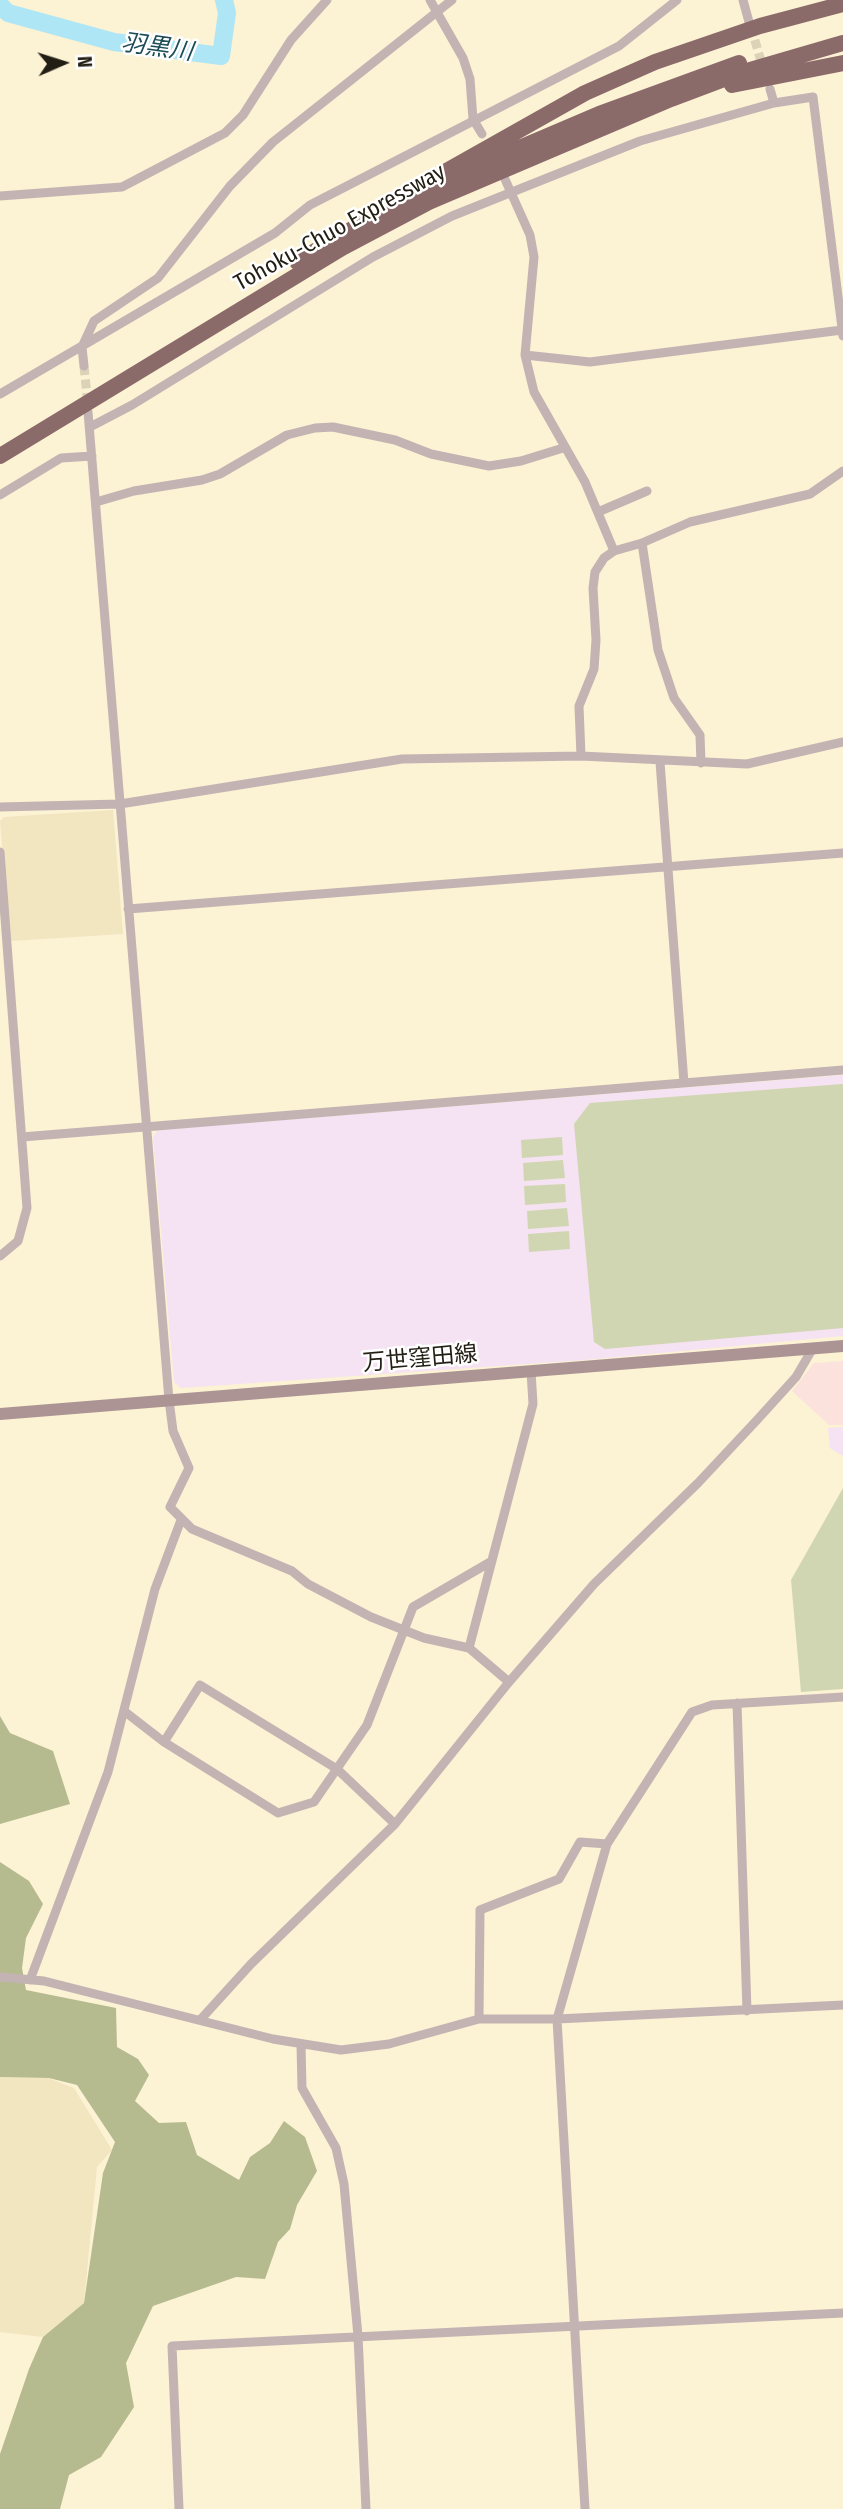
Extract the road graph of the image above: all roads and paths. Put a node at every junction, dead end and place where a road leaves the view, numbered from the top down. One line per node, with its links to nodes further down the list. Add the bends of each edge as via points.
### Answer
1 (327, 0): 19 (street, via 291,40 243,115 226,133 122,187)
2 (430, 0): 7 (street)
3 (453, 0): 7 (street)
4 (677, 0): 15 (street, via 620,46)
5 (743, 0): 8 (street)
6 (843, 4): 20 (highway, via 700,45 585,93)
7 (436, 12): 15 (street, via 467,69); 23 (street, via 274,142 230,186 158,278 94,321)
8 (749, 22)
9 (843, 33): 20 (highway, Tohoku-Chuo Expressway, via 718,69 634,100 477,166)
10 (843, 43): 13 (highway, Tohoku-Chuo Expressway)
11 (843, 63): 13 (highway)
12 (770, 89): 14 (street)
13 (671, 99): 31 (highway, Tohoku-Chuo Expressway, via 548,149 382,226)
14 (774, 103): 18 (street, via 640,141); 21 (street, via 813,97)
15 (473, 120): 16 (street); 23 (street, via 310,205 275,233)
16 (482, 134)
17 (504, 177): 18 (street)
18 (511, 192): 24 (street, via 530,235 534,257); 28 (street, via 403,240)
19 (0, 196)
20 (376, 215): 29 (highway, Tohoku-Chuo Expressway)
21 (842, 330): 22 (street); 24 (street, via 590,362)
22 (843, 335)
23 (82, 347): 25 (street); 26 (street)
24 (525, 355): 30 (street, via 534,392)
25 (83, 366)
26 (0, 394)
27 (88, 412): 28 (street)
28 (90, 427): 32 (street)
29 (0, 444)
30 (563, 448): 36 (street, via 489,466 326,426 287,435 202,480); 37 (street)
31 (0, 456)
32 (92, 456): 35 (street, via 61,458); 36 (street)
33 (843, 471): 38 (street, via 810,494 691,522)
34 (647, 491): 37 (street)
35 (0, 495)
36 (96, 502): 44 (street)
37 (598, 512): 39 (street)
38 (642, 543): 39 (street); 43 (street, via 658,650 674,698 700,735)
39 (614, 551): 41 (street, via 595,572 594,669 579,706)
40 (843, 742): 43 (street, via 747,764)
41 (581, 756): 42 (street); 44 (street, via 402,759)
42 (660, 762): 43 (street); 48 (street)
43 (701, 763)
44 (120, 804): 45 (street); 49 (street)
45 (0, 807)
46 (0, 852): 53 (street)
47 (843, 853): 48 (street)
48 (667, 867): 49 (street); 51 (street)
49 (128, 909): 52 (street)
50 (843, 1070): 51 (street)
51 (684, 1083): 52 (street)
52 (147, 1127): 53 (street); 58 (street)
53 (22, 1137): 54 (street, via 27,1208 18,1241)
54 (0, 1255)
55 (843, 1346): 56 (main road, 万世窪田線)
56 (813, 1348): 57 (main road, 万世窪田線); 64 (street, via 796,1377 765,1412 594,1584)
57 (531, 1371): 58 (main road, 万世窪田線); 61 (street, via 533,1405)
58 (169, 1400): 59 (main road, 万世窪田線); 60 (street, via 173,1431 189,1468 170,1507)
59 (0, 1414)
60 (181, 1520): 62 (street); 67 (street, via 155,1589)
61 (492, 1562): 62 (street, via 413,1607); 63 (street)
62 (406, 1631): 63 (street); 69 (street, via 367,1725)
63 (469, 1648): 64 (street)
64 (509, 1682): 70 (street)
65 (843, 1698): 66 (street)
66 (737, 1703): 71 (street, via 692,1712); 75 (street)
67 (124, 1711): 68 (street); 73 (street, via 108,1772)
68 (164, 1742): 69 (street, via 278,1813 314,1802); 69 (street, via 200,1685)
69 (337, 1769): 70 (street)
70 (396, 1824): 76 (street, via 251,1964)
71 (607, 1844): 77 (street, via 580,1842 559,1879 480,1910); 78 (street)
72 (0, 1977): 73 (street)
73 (30, 1980): 76 (street)
74 (843, 2005): 75 (street)
75 (747, 2011): 78 (street)
76 (201, 2019): 79 (street)
77 (479, 2019): 78 (street); 79 (street, via 389,2045 341,2050)
78 (557, 2019): 81 (street)
79 (301, 2045): 82 (street, via 302,2088 336,2148 344,2184)
80 (843, 2313): 81 (street)
81 (575, 2324): 82 (street); 85 (street)
82 (358, 2336): 83 (street, via 172,2346); 84 (street)
83 (179, 2509)
84 (366, 2509)
85 (585, 2509)

